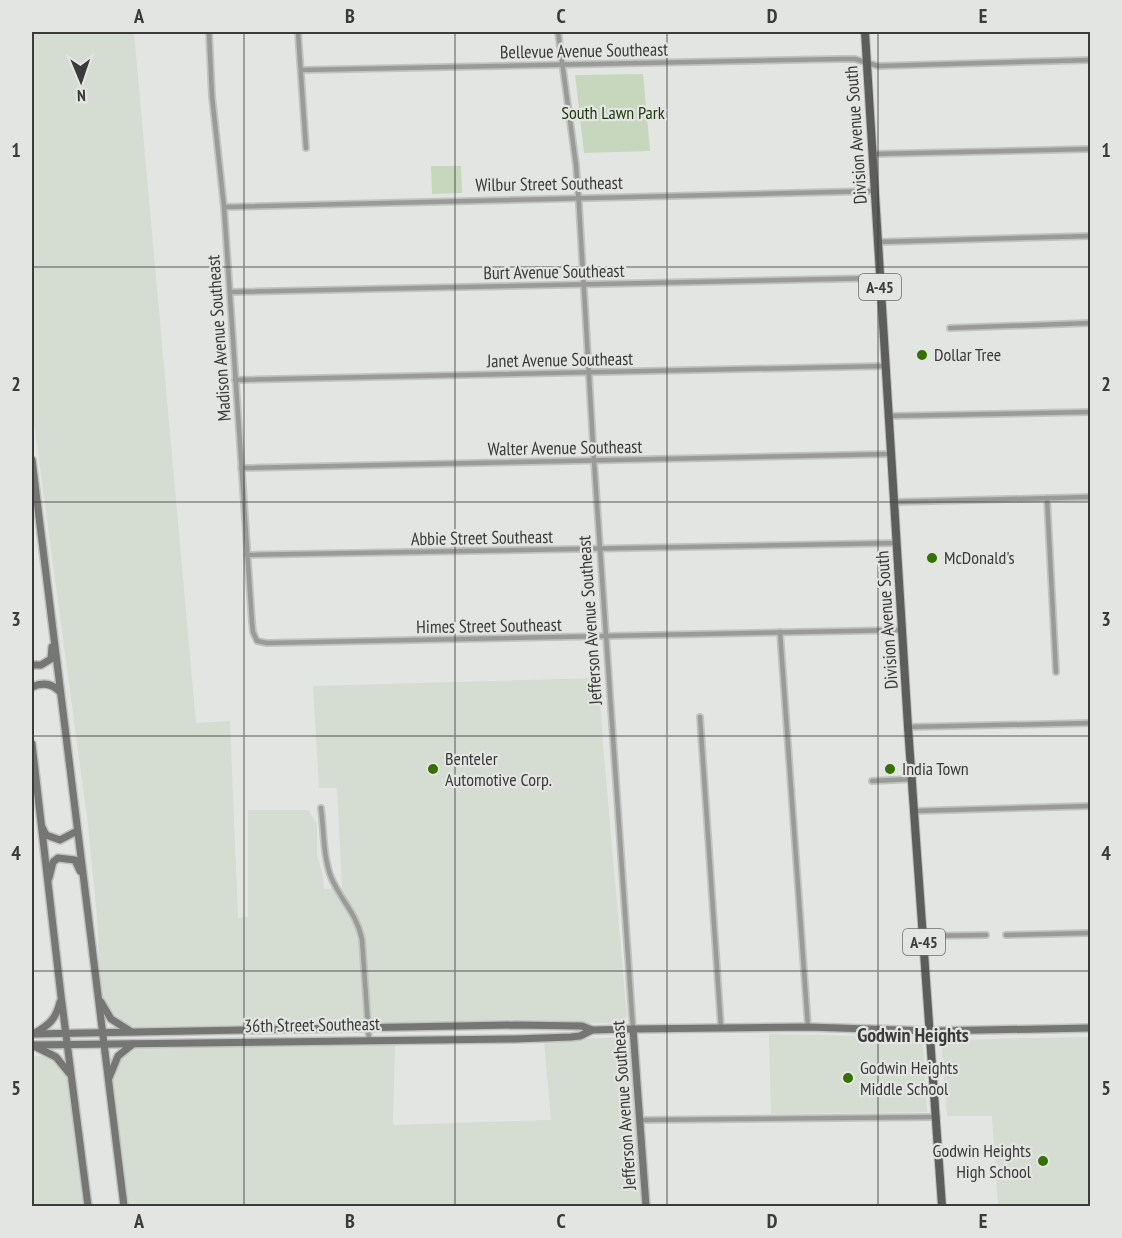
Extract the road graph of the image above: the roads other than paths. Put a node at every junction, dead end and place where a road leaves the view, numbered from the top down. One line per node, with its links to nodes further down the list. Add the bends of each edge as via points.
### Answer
1 (209, 32): 14 (street, Madison Avenue Southeast)
2 (298, 32): 8 (street)
3 (558, 32): 7 (street, Jefferson Avenue Southeast)
4 (865, 32): 6 (main road, Division Avenue South / A-45)
5 (1090, 60): 6 (street, Bellevue Avenue Southeast, via 878,66)
6 (866, 62): 7 (street, Bellevue Avenue Southeast, via 840,59); 11 (main road, Division Avenue South / A-45)
7 (563, 65): 8 (street, Bellevue Avenue Southeast); 13 (street, Jefferson Avenue Southeast)
8 (301, 70): 9 (street)
9 (306, 148)
10 (1090, 149): 11 (street)
11 (872, 154): 12 (main road, Division Avenue South / A-45)
12 (874, 191): 13 (street, Wilbur Street Southeast); 16 (main road, Division Avenue South / A-45)
13 (579, 197): 14 (street, Wilbur Street Southeast); 18 (street, Jefferson Avenue Southeast)
14 (224, 207): 19 (street, Madison Avenue Southeast)
15 (1090, 236): 16 (street)
16 (878, 242): 17 (main road, Division Avenue South / A-45)
17 (879, 278): 18 (street, Burt Avenue Southeast); 22 (main road, Division Avenue South / A-45)
18 (584, 285): 19 (street, Burt Avenue Southeast); 23 (street, Jefferson Avenue Southeast)
19 (230, 292): 24 (street, Madison Avenue Southeast)
20 (1090, 323): 21 (street)
21 (950, 328)
22 (885, 366): 23 (street, Janet Avenue Southeast); 26 (main road, Division Avenue South / A-45)
23 (590, 373): 24 (street, Janet Avenue Southeast); 29 (street, Jefferson Avenue Southeast)
24 (235, 380): 30 (street, Madison Avenue Southeast)
25 (1090, 412): 26 (street)
26 (889, 416): 27 (main road, Division Avenue South / A-45)
27 (891, 454): 29 (street, Walter Avenue Southeast); 34 (main road, Division Avenue South / A-45)
28 (32, 460): 31 (street)
29 (594, 461): 30 (street, Walter Avenue Southeast); 38 (street, Jefferson Avenue Southeast)
30 (241, 468): 39 (street, Madison Avenue Southeast)
31 (32, 477): 36 (street)
32 (1090, 497): 33 (street)
33 (1047, 498): 34 (street); 46 (street)
34 (894, 502): 37 (main road, Division Avenue South / A-45)
35 (32, 512): 36 (street)
36 (39, 523): 42 (street)
37 (897, 543): 38 (street, Abbie Street Southeast); 40 (main road, Division Avenue South / A-45)
38 (601, 549): 39 (street, Abbie Street Southeast); 43 (street, Jefferson Avenue Southeast)
39 (247, 555): 44 (street, Madison Avenue Southeast, via 252,632)
40 (902, 630): 41 (street, Himes Street Southeast); 51 (main road, Division Avenue South / A-45)
41 (780, 632): 43 (street, Himes Street Southeast); 69 (street)
42 (54, 636): 45 (street, via 51,659); 48 (street)
43 (606, 637): 44 (street, Himes Street Southeast); 72 (street, Jefferson Avenue Southeast)
44 (257, 641)
45 (32, 665)
46 (1056, 672)
47 (32, 687): 48 (street, via 49,684)
48 (61, 694): 59 (street)
49 (700, 717): 70 (street)
50 (1090, 723): 51 (street)
51 (908, 727): 53 (main road, Division Avenue South / A-45)
52 (32, 744): 58 (street)
53 (913, 779): 54 (street); 57 (main road, Division Avenue South / A-45)
54 (872, 781)
55 (1090, 807): 57 (street)
56 (321, 808): 68 (street, via 330,875 359,925)
57 (915, 811): 65 (main road, Division Avenue South / A-45)
58 (40, 825): 59 (street, via 46,835 60,840); 61 (street)
59 (77, 831): 60 (street)
60 (83, 876): 61 (street, via 75,860 58,858); 66 (street)
61 (47, 883): 67 (street)
62 (1090, 933): 64 (street)
63 (986, 935): 65 (street)
64 (1006, 935)
65 (924, 936): 74 (main road, Division Avenue South / A-45)
66 (98, 995): 75 (street, via 111,1019); 78 (street)
67 (61, 996): 76 (street, via 54,1019); 77 (street)
68 (369, 1027): 73 (street, 36th Street Southeast, via 562,1025); 75 (street, 36th Street Southeast); 79 (street)
69 (808, 1027): 70 (street, 36th Street Southeast); 74 (street, 36th Street Southeast)
70 (721, 1028): 72 (street, 36th Street Southeast)
71 (1090, 1028): 74 (street, 36th Street Southeast)
72 (633, 1029): 73 (street, 36th Street Southeast); 87 (street, Jefferson Avenue Southeast)
73 (592, 1030): 79 (street, 36th Street Southeast, via 571,1037)
74 (931, 1030): 86 (main road, Division Avenue South / A-45)
75 (133, 1032): 78 (street, 36th Street Southeast)
76 (32, 1034): 77 (street, 36th Street Southeast)
77 (66, 1034): 78 (street, 36th Street Southeast); 80 (street)
78 (101, 1034): 81 (street)
79 (369, 1040): 82 (street, 36th Street Southeast)
80 (67, 1044): 81 (street, 36th Street Southeast); 83 (street, 36th Street Southeast); 84 (street)
81 (103, 1044): 82 (street, 36th Street Southeast); 85 (street)
82 (133, 1044): 85 (street, via 118,1056)
83 (33, 1045): 84 (street, via 56,1057)
84 (71, 1076): 88 (street)
85 (108, 1080): 89 (street)
86 (937, 1117): 87 (street); 91 (main road, Division Avenue South / A-45)
87 (640, 1120): 90 (street, Jefferson Avenue Southeast)
88 (88, 1206)
89 (124, 1206)
90 (646, 1206)
91 (942, 1206)

